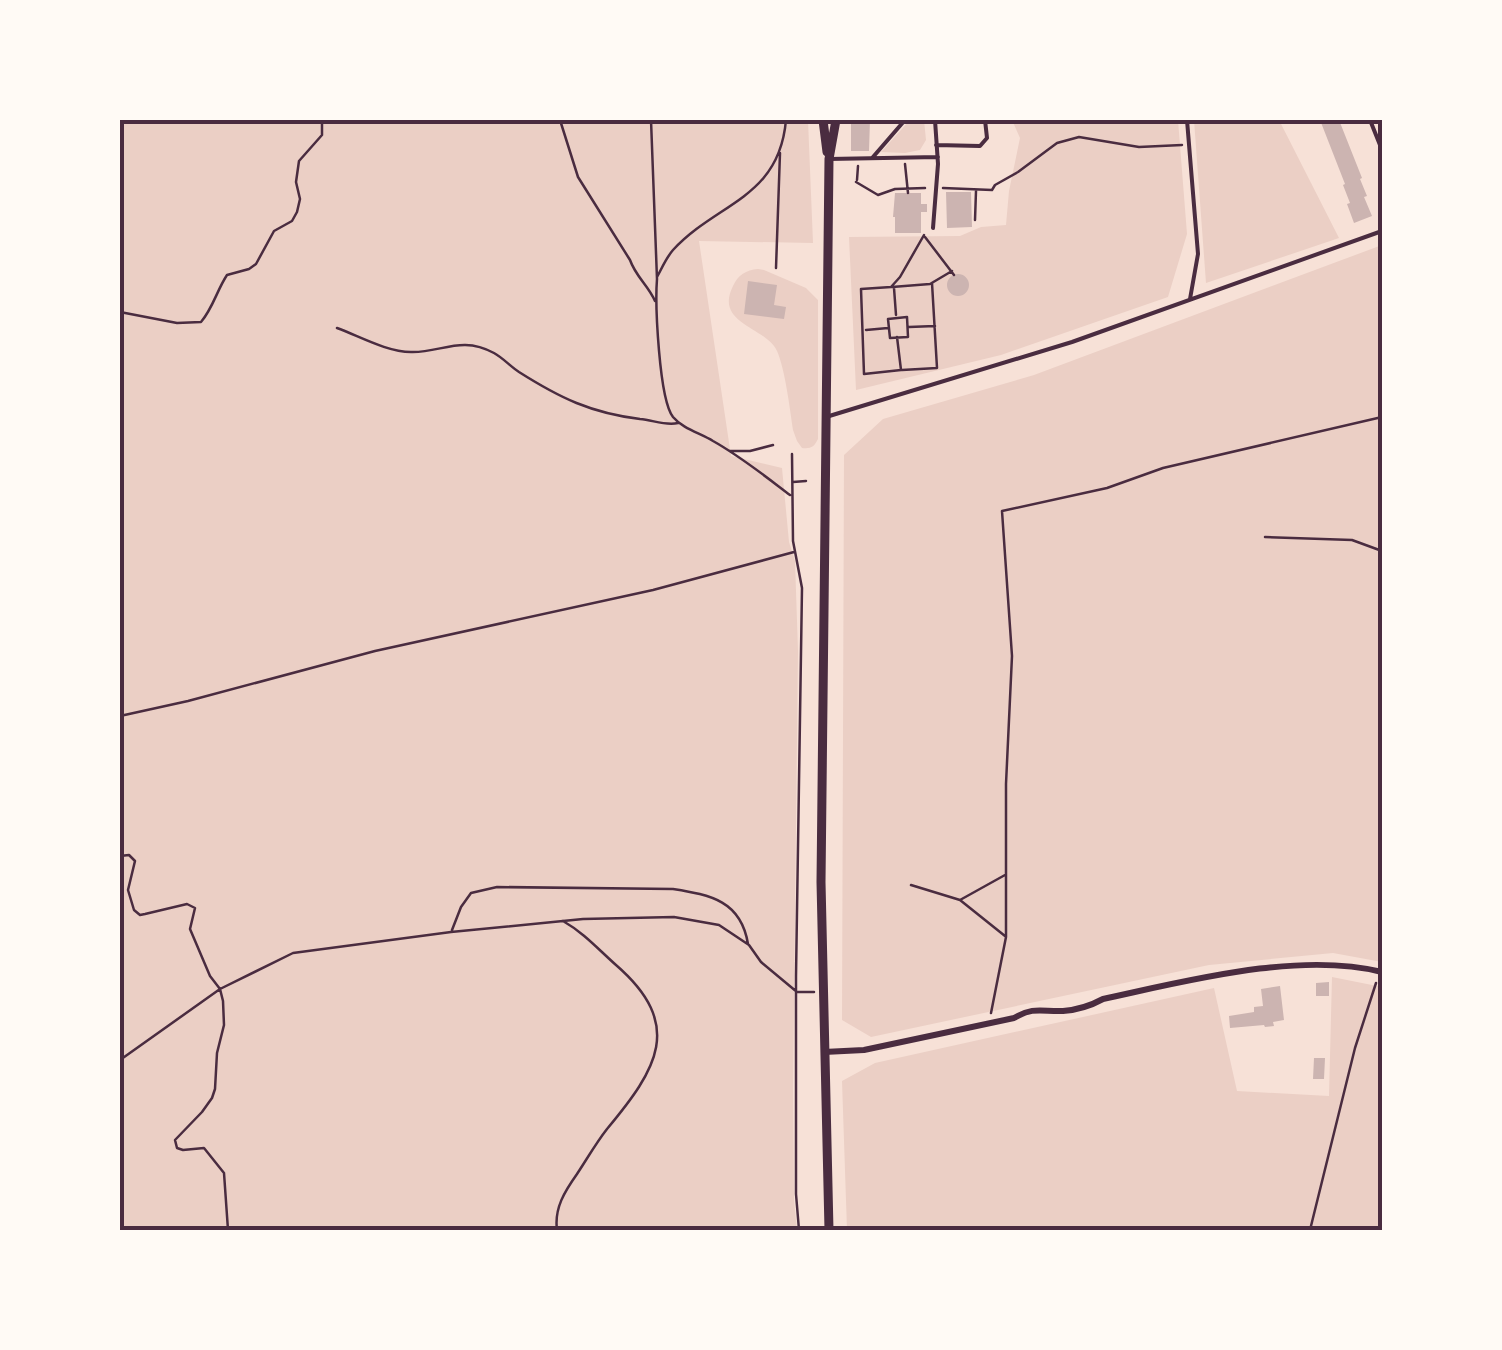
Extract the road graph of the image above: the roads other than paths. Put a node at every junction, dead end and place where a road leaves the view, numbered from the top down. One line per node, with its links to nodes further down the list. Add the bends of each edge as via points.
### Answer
1 (822, 120): 12 (main road)
2 (836, 120): 12 (main road)
3 (904, 120): 10 (lane)
4 (935, 120): 8 (lane)
5 (985, 120): 8 (lane, via 980,146)
6 (1187, 120): 15 (lane, via 1198,254)
7 (1370, 120): 9 (lane)
8 (936, 145): 11 (lane)
9 (1382, 150)
10 (873, 157): 11 (lane); 12 (lane)
11 (938, 157): 13 (lane)
12 (829, 159): 16 (main road)
13 (933, 228)
14 (1382, 232): 15 (lane)
15 (1189, 300): 16 (lane)
16 (826, 417): 18 (main road)
17 (1382, 972): 18 (street, via 1320,965 1237,972 864,1050)
18 (824, 1052): 19 (main road)
19 (828, 1230)

